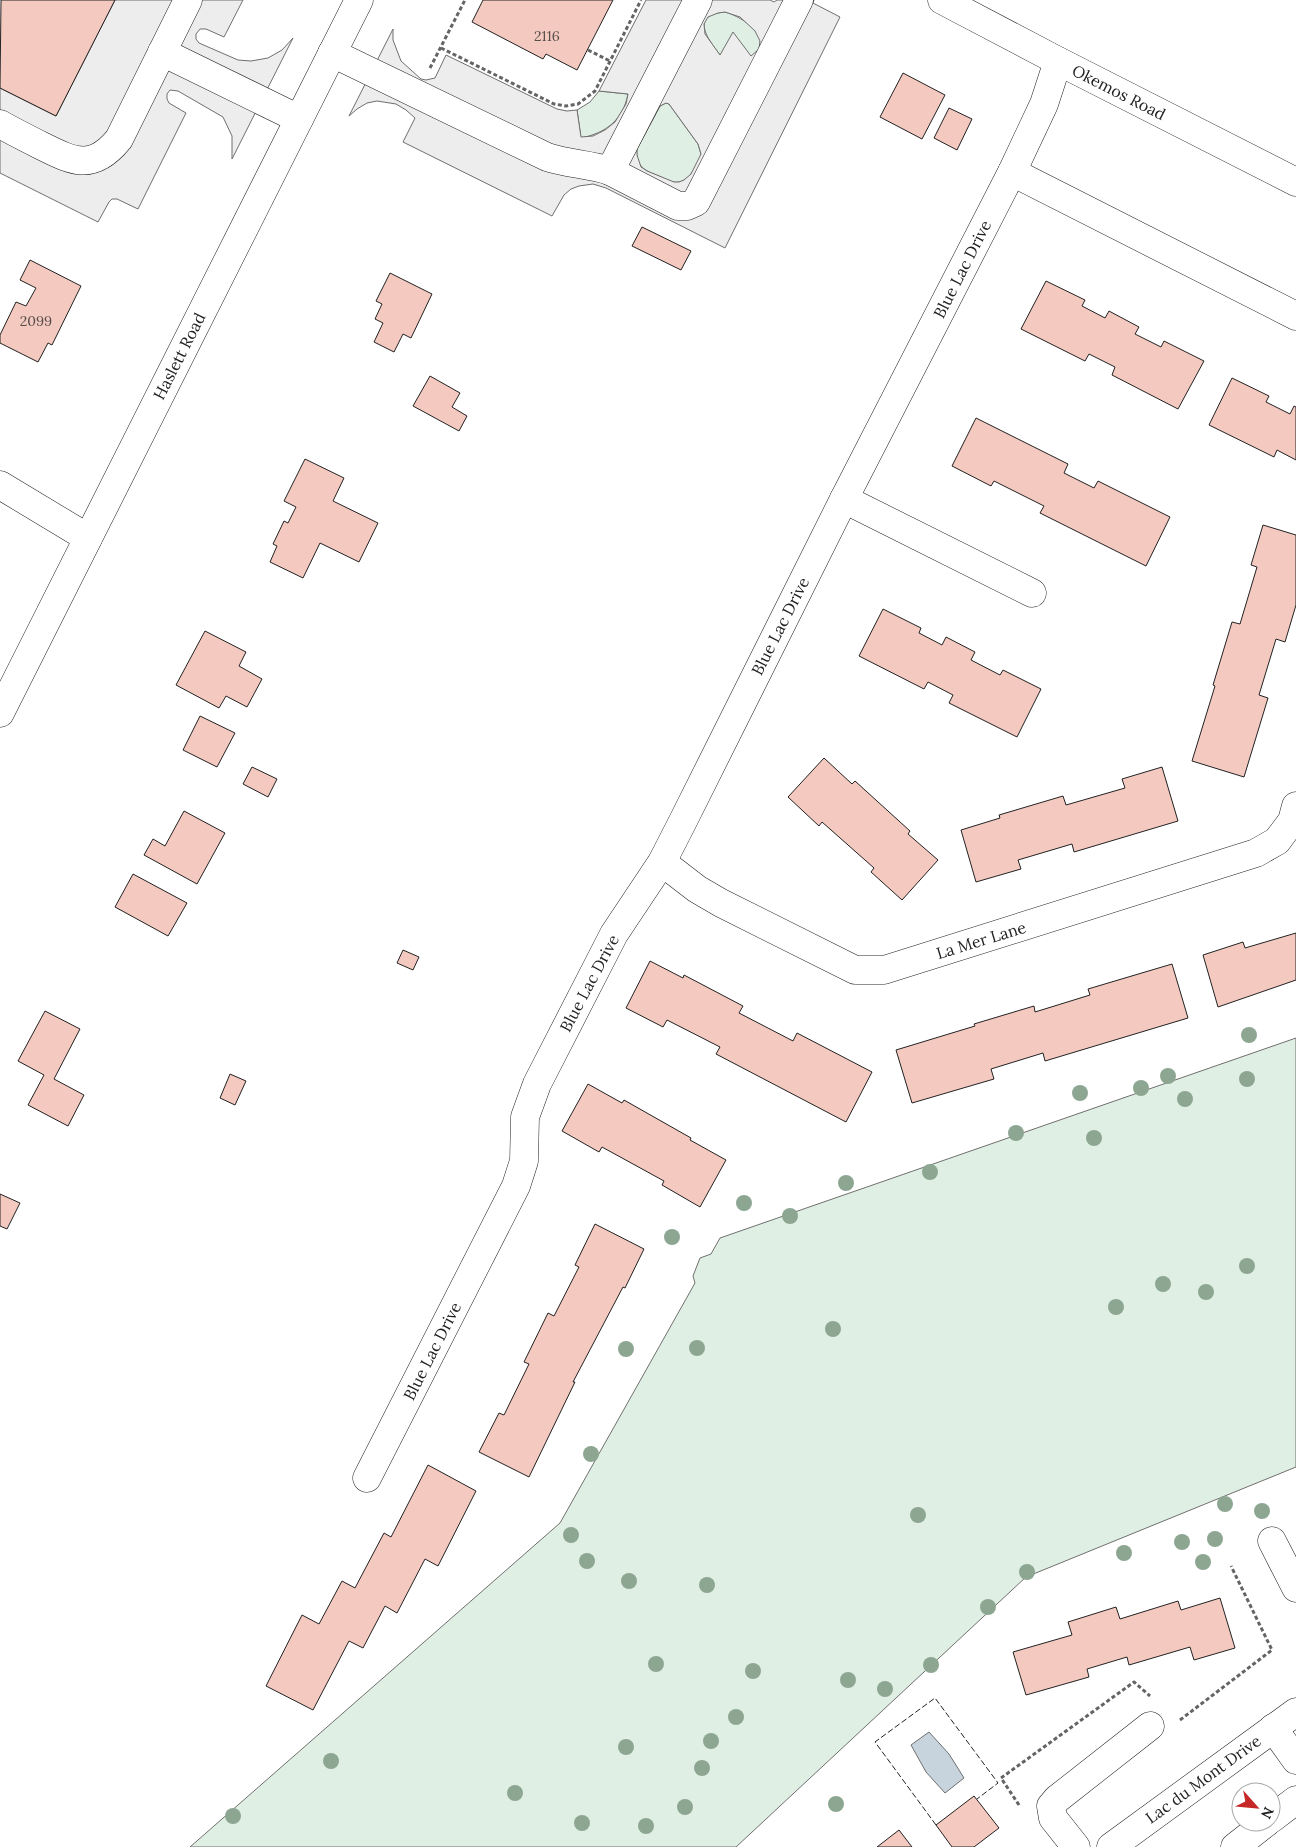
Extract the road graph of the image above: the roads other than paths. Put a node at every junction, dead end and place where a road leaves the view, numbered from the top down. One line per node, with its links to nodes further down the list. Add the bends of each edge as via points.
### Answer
1 (188, 0): 6 (street)
2 (358, 0): 7 (street, Haslett Road)
3 (698, 0): 11 (street)
4 (799, 0): 11 (street, via 696,202 678,206)
5 (942, 0): 8 (street, Okemos Road)
6 (162, 52): 9 (street); 10 (street, via 119,139 95,158 82,161 68,159)
7 (332, 53): 9 (street, Haslett Road); 11 (street, via 547,157)
8 (1058, 61): 12 (street, Blue Lac Drive, via 1044,104); 13 (street, Okemos Road)
9 (299, 119): 17 (street, Haslett Road)
10 (0, 124)
11 (610, 171)
12 (1012, 172): 14 (street); 16 (street, Blue Lac Drive)
13 (1296, 182)
14 (1296, 316)
15 (0, 485): 17 (street)
16 (844, 500): 18 (street); 21 (street, Blue Lac Drive)
17 (88, 538): 19 (street, Haslett Road)
18 (1032, 593)
19 (0, 713)
20 (1295, 816): 21 (street, La Mer Lane, via 1277,841 1256,853 884,970 854,970 721,903)
21 (662, 862): 22 (street, Blue Lac Drive, via 614,934 536,1084 525,1117 524,1161 516,1186)
22 (367, 1478)
23 (1272, 1541): 24 (street)
24 (1296, 1588)
25 (1296, 1712): 27 (street, Lac du Mont Drive)
26 (1150, 1726): 32 (street, via 1051,1806 1053,1818)
27 (1273, 1728): 28 (street); 33 (street, Lac du Mont Drive)
28 (1296, 1760)
29 (1296, 1800): 30 (street)
30 (1281, 1811)
31 (1254, 1832): 34 (street)
32 (1076, 1847)
33 (1111, 1847)
34 (1235, 1847)

